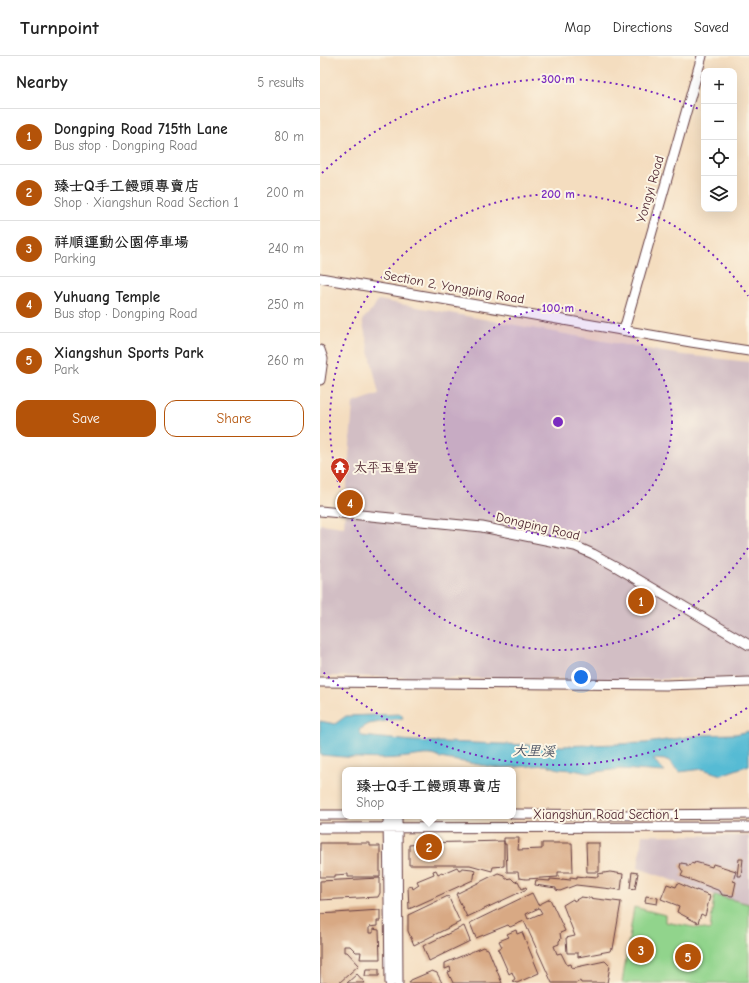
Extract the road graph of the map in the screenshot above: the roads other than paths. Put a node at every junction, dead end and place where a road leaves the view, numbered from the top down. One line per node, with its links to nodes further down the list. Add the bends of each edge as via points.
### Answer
1 (702, 56): 3 (street, Yongyi Road)
2 (320, 278): 3 (street, Section 2, Yongping Road)
3 (624, 330): 5 (street, Section 2, Yongping Road)
4 (320, 350): 6 (street, via 323,359)
5 (749, 350)
6 (320, 380)
7 (320, 511): 8 (street, Dongping Road, via 482,527 575,546 615,566)
8 (749, 644)
9 (320, 682): 10 (street, via 673,685)
10 (749, 682)
11 (516, 814): 12 (street, Xiangshun Road Section 1)
12 (749, 814)
13 (320, 815): 14 (street)
14 (342, 815)
15 (389, 819): 19 (street)
16 (396, 819): 19 (street)
17 (749, 827): 19 (street, Xiangshun Road Section 1)
18 (320, 828): 19 (street, Xiangshun Road Section 1)
19 (392, 828): 20 (street); 21 (street)
20 (390, 983)
21 (398, 983)

